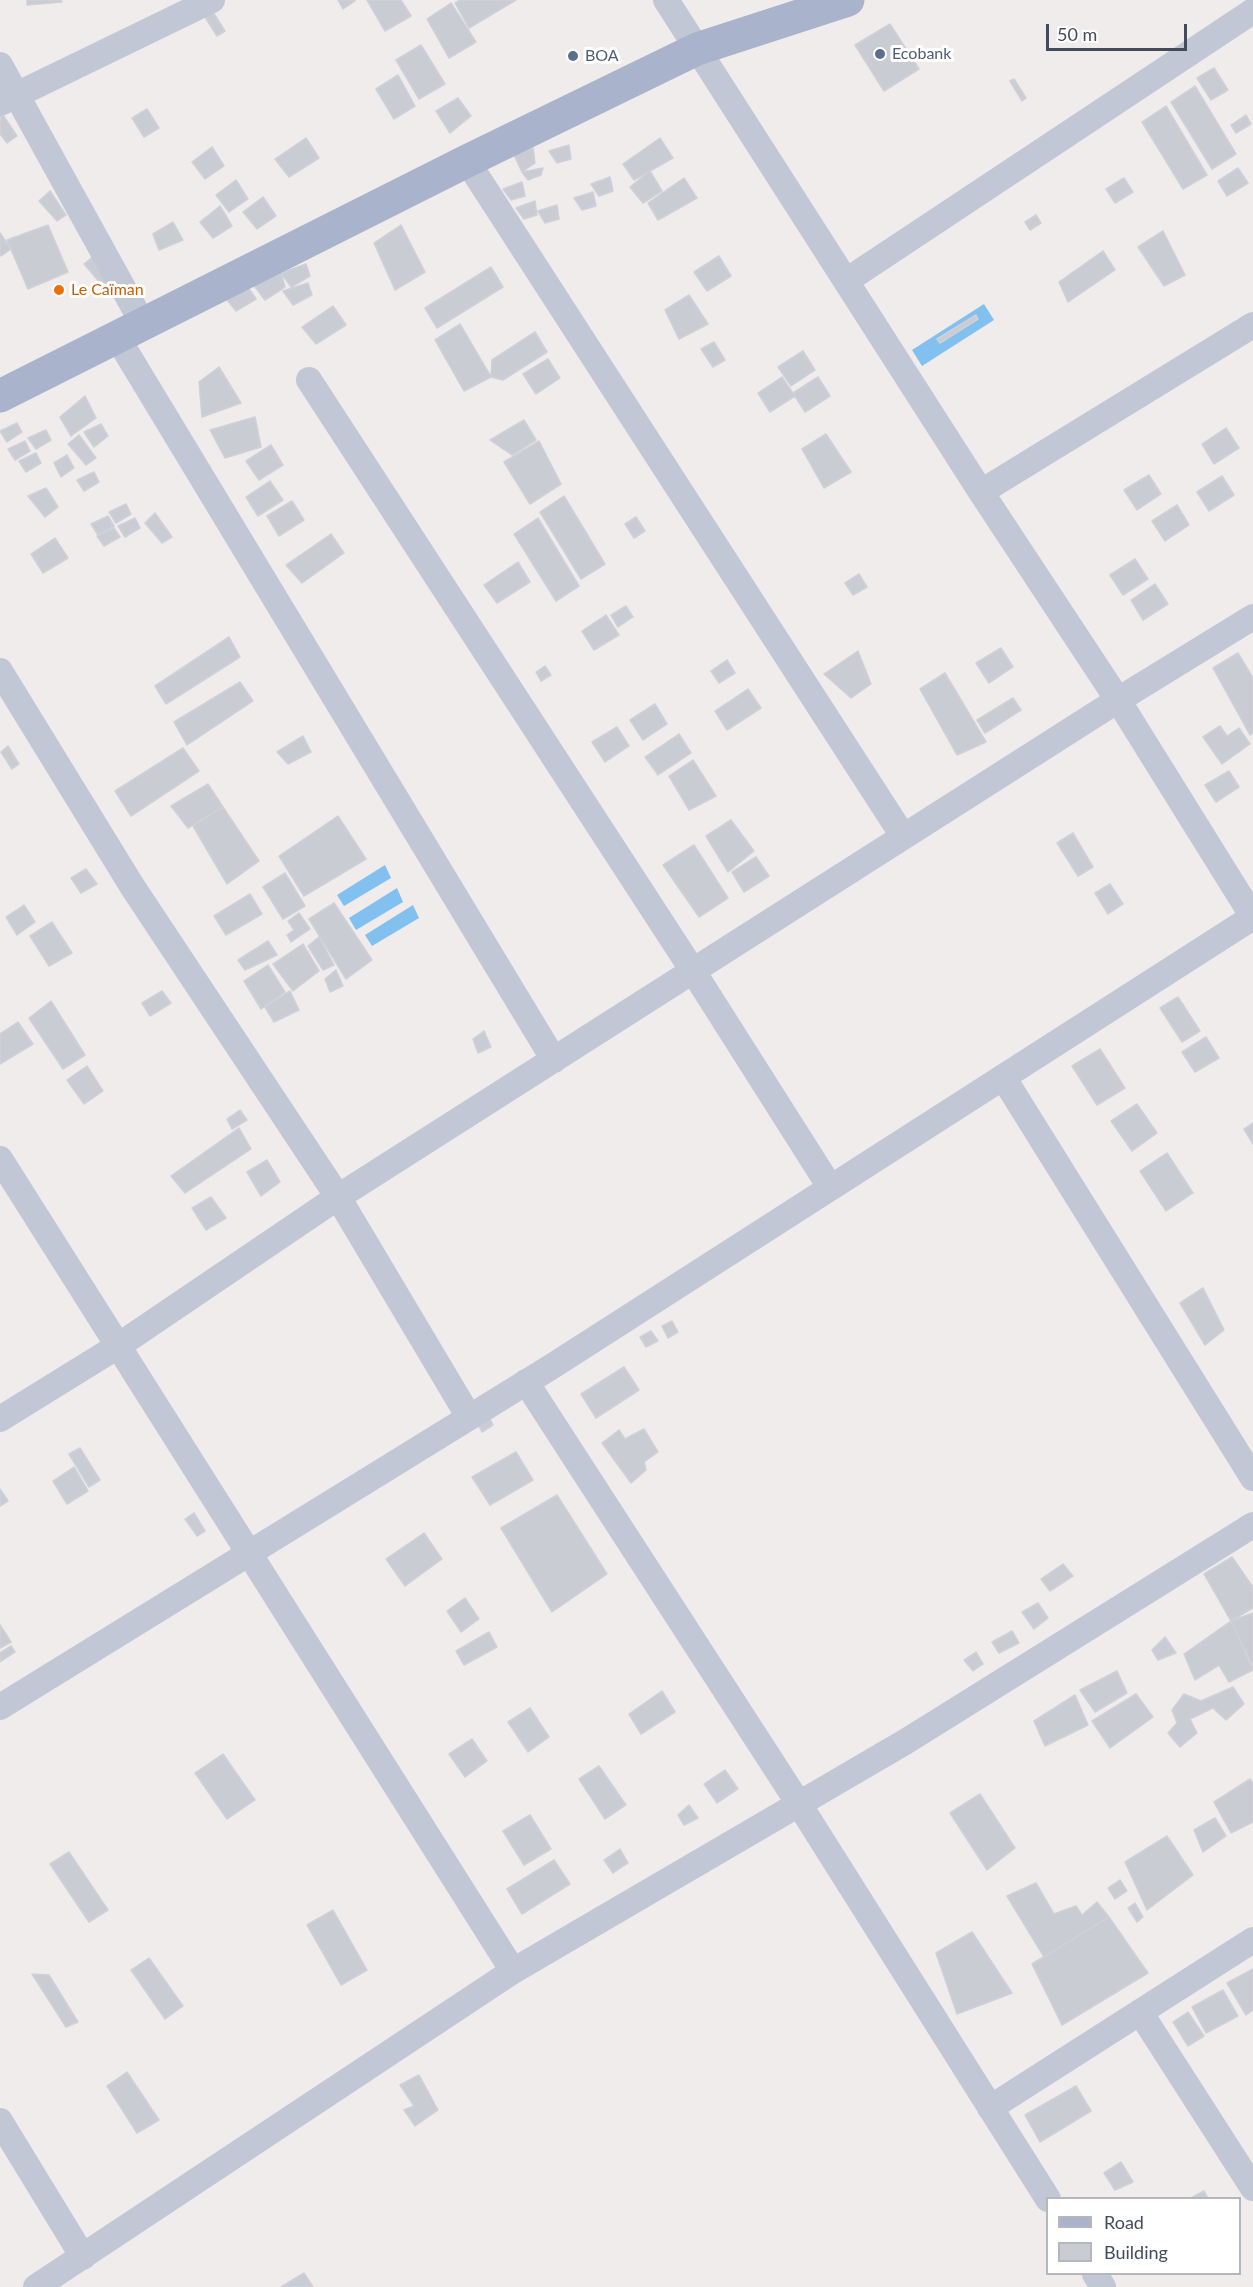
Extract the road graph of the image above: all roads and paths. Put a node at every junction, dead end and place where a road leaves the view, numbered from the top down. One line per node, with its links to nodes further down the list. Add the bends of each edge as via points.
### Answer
1 (212, 0): 7 (street)
2 (666, 0): 5 (street)
3 (848, 0): 5 (main road)
4 (1253, 11): 9 (street)
5 (697, 49): 8 (main road); 9 (street)
6 (0, 65): 7 (street)
7 (9, 99): 11 (street)
8 (467, 161): 11 (main road); 18 (street)
9 (846, 281): 14 (street)
10 (1253, 325): 14 (street)
11 (130, 330): 13 (main road); 21 (street)
12 (309, 380): 20 (street)
13 (0, 396)
14 (981, 492): 17 (street)
15 (1253, 617): 17 (street)
16 (0, 671): 25 (street, via 132,886)
17 (1118, 700): 18 (street); 19 (street)
18 (903, 836): 20 (street)
19 (1253, 917): 22 (street)
20 (693, 971): 21 (street); 24 (street)
21 (554, 1060): 25 (street)
22 (1003, 1077): 24 (street); 30 (street)
23 (0, 1159): 26 (street)
24 (830, 1187): 27 (street)
25 (338, 1197): 26 (street); 28 (street)
26 (118, 1346): 29 (street); 32 (street)
27 (526, 1382): 28 (street); 34 (street)
28 (469, 1417): 32 (street)
29 (0, 1419)
30 (1253, 1478)
31 (1253, 1525): 34 (street)
32 (249, 1553): 33 (street); 36 (street)
33 (0, 1707)
34 (799, 1804): 36 (street); 38 (street)
35 (1253, 1940): 37 (street)
36 (513, 1971): 42 (street)
37 (1140, 2012): 38 (street); 40 (street)
38 (990, 2108): 41 (street)
39 (0, 2121): 42 (street)
40 (1253, 2188)
41 (1046, 2197)
42 (83, 2257): 43 (street)
43 (36, 2287)

